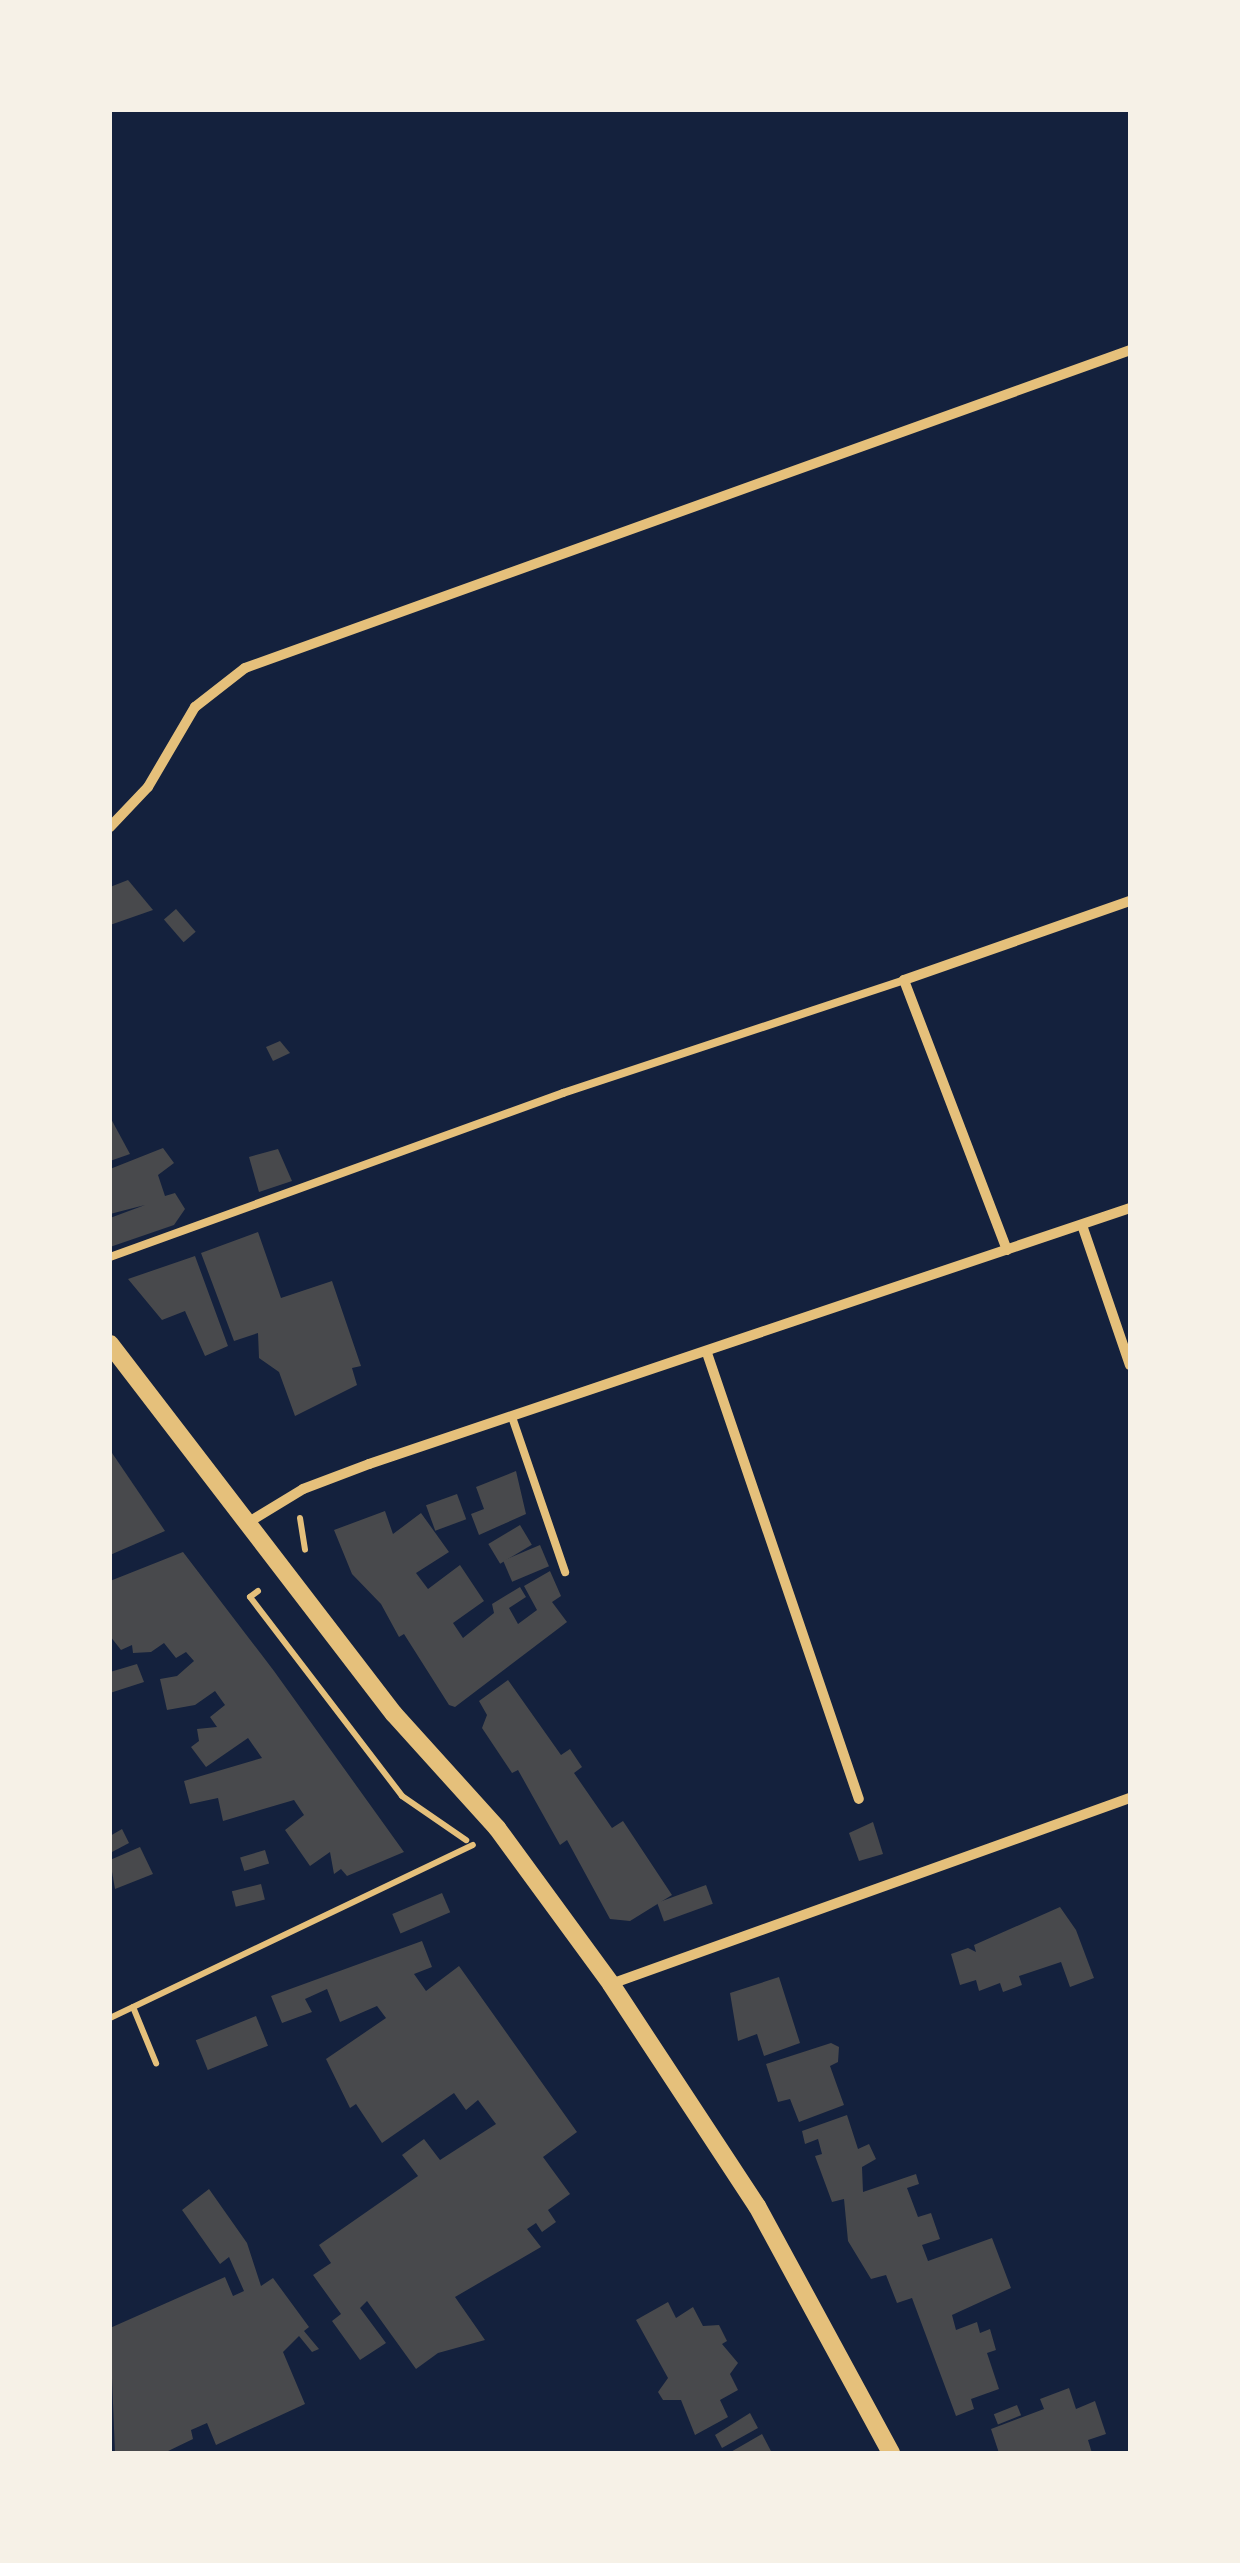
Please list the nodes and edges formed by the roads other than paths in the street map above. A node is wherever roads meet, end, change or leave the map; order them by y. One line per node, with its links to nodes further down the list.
1 (1130, 350): 2 (street)
2 (110, 826)
3 (1130, 901): 4 (street)
4 (904, 980): 7 (street); 8 (lane)
5 (1130, 1208): 6 (street)
6 (1082, 1224): 7 (street); 11 (street)
7 (1006, 1250): 10 (street)
8 (110, 1257)
9 (110, 1344): 13 (street)
10 (707, 1353): 12 (street); 16 (street)
11 (1130, 1364)
12 (512, 1418): 13 (street); 14 (lane)
13 (249, 1522): 17 (street)
14 (566, 1572)
15 (1130, 1798): 17 (street)
16 (859, 1799)
17 (610, 1984): 18 (street)
18 (891, 2453)

